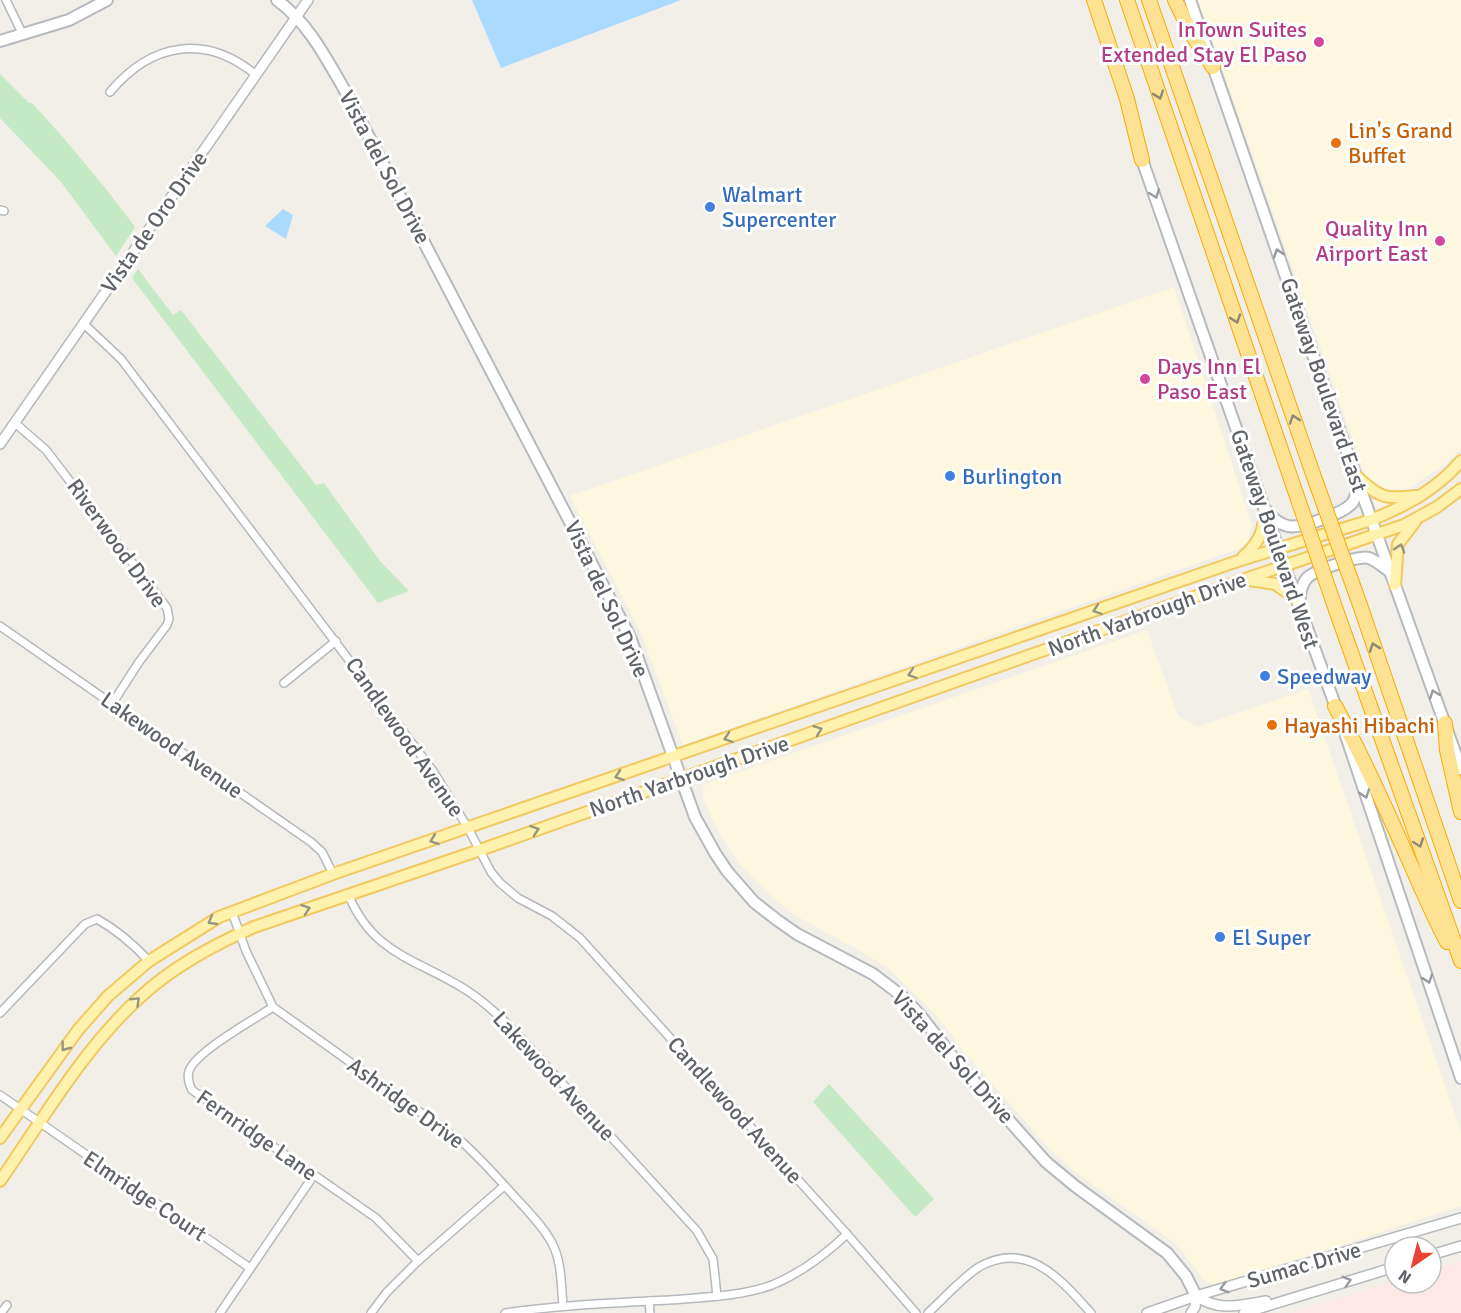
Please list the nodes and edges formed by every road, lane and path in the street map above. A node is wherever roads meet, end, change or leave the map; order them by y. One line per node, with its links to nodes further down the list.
1 (6, 0): 12 (street)
2 (107, 0): 12 (main road)
3 (277, 0): 11 (main road, Vista del Sol Drive)
4 (308, 0): 11 (street, Vista de Oro Drive)
5 (1088, 0): 17 (main road, Gateway Boulevard West)
6 (1094, 0): 17 (highway)
7 (1127, 0): 56 (highway, one-way to 56, bridge)
8 (1149, 0): 52 (highway, one-way to 8, bridge)
9 (1175, 0): 14 (highway)
10 (1190, 0): 14 (main road, Gateway Boulevard East)
11 (297, 15): 15 (street, Vista de Oro Drive); 44 (main road, Vista del Sol Drive)
12 (22, 35): 13 (main road)
13 (0, 41)
14 (1213, 67): 22 (main road, Gateway Boulevard East, one-way to 14)
15 (256, 75): 16 (street); 18 (street, Vista de Oro Drive)
16 (110, 92)
17 (1142, 160): 25 (main road, Gateway Boulevard West, one-way to 25)
18 (84, 324): 19 (street, Vista de Oro Drive); 37 (street, Candlewood Avenue)
19 (15, 423): 20 (street, Vista de Oro Drive); 41 (street, Riverwood Drive)
20 (0, 444)
21 (1461, 461): 24 (main road, North Yarbrough Drive)
22 (1357, 480): 24 (main road); 25 (main road); 27 (main road, Gateway Boulevard East)
23 (1461, 489): 26 (main road, North Yarbrough Drive)
24 (1422, 496): 27 (main road, North Yarbrough Drive)
25 (1264, 511): 29 (main road, Gateway Boulevard West); 30 (main road)
26 (1420, 517): 28 (main road, North Yarbrough Drive); 34 (main road, one-way to 26)
27 (1371, 520): 28 (main road, Gateway Boulevard East); 29 (main road, North Yarbrough Drive)
28 (1377, 534): 31 (main road, North Yarbrough Drive); 32 (main road, Gateway Boulevard East)
29 (1278, 549): 30 (main road, North Yarbrough Drive); 31 (main road, Gateway Boulevard West)
30 (1238, 561): 38 (main road, North Yarbrough Drive, one-way to 38)
31 (1284, 565): 33 (main road, North Yarbrough Drive); 35 (main road, Gateway Boulevard West)
32 (1390, 571): 34 (main road, Gateway Boulevard East); 35 (main road)
33 (1242, 580): 35 (main road); 39 (main road, North Yarbrough Drive)
34 (1395, 585): 43 (main road, Gateway Boulevard East, one-way to 34)
35 (1297, 602): 42 (main road, Gateway Boulevard West)
36 (0, 626): 41 (street, Lakewood Avenue)
37 (336, 641): 40 (street); 48 (street, Candlewood Avenue)
38 (1003, 643): 39 (main road); 44 (main road, North Yarbrough Drive, one-way to 44)
39 (1010, 662): 46 (main road, North Yarbrough Drive, one-way to 39)
40 (284, 683)
41 (112, 704): 50 (street, Lakewood Avenue)
42 (1335, 706): 57 (highway); 60 (main road, Gateway Boulevard West, one-way to 60)
43 (1445, 723): 45 (main road, Gateway Boulevard East); 47 (highway)
44 (674, 757): 46 (main road, Vista del Sol Drive); 48 (main road, North Yarbrough Drive, one-way to 48)
45 (1461, 769)
46 (682, 779): 49 (main road, North Yarbrough Drive, one-way to 46); 76 (main road, Vista del Sol Drive)
47 (1461, 812)
48 (468, 828): 49 (street, Candlewood Avenue); 50 (main road, North Yarbrough Drive, one-way to 50)
49 (480, 850): 51 (main road, North Yarbrough Drive); 69 (street, Candlewood Avenue)
50 (333, 874): 53 (main road, North Yarbrough Drive)
51 (348, 894): 54 (main road, North Yarbrough Drive, one-way to 51); 75 (street, Lakewood Avenue)
52 (1461, 902)
53 (232, 912): 54 (street); 55 (main road, North Yarbrough Drive, one-way to 55)
54 (239, 934): 58 (street); 63 (main road, North Yarbrough Drive, one-way to 54)
55 (149, 961): 59 (street); 62 (main road, North Yarbrough Drive, one-way to 62)
56 (1461, 961)
57 (1461, 966)
58 (273, 1008): 65 (street, Fernridge Lane); 67 (street, Ashridge Drive)
59 (0, 1013)
60 (1461, 1078)
61 (0, 1095): 62 (street, Elmridge Court)
62 (20, 1109): 63 (street, Elmridge Court); 64 (main road, North Yarbrough Drive)
63 (40, 1124): 66 (main road, North Yarbrough Drive); 73 (street, Elmridge Court)
64 (0, 1138)
65 (314, 1175): 72 (street, Fernridge Lane); 73 (street)
66 (0, 1181)
67 (504, 1186): 72 (street); 80 (street, Ashridge Drive)
68 (1461, 1218): 76 (street, Sumac Drive, one-way to 76)
69 (847, 1234): 75 (street); 86 (street, Candlewood Avenue)
70 (1461, 1246): 71 (street)
71 (1443, 1252)
72 (418, 1261): 83 (street)
73 (250, 1268): 82 (street)
74 (1383, 1271): 77 (street, Sumac Drive, one-way to 74)
75 (717, 1296): 78 (street)
76 (1196, 1296): 77 (street); 89 (street, Sumac Drive); 90 (street)
77 (1298, 1296): 91 (street, Sumac Drive)
78 (649, 1301): 80 (street); 85 (street)
79 (7, 1305): 81 (street)
80 (563, 1306): 84 (street)
81 (1, 1313)
82 (220, 1313)
83 (371, 1313)
84 (505, 1313)
85 (650, 1313)
86 (916, 1313)
87 (928, 1313): 88 (street)
88 (1091, 1313)
89 (1148, 1313)
90 (1191, 1313)
91 (1246, 1313)

